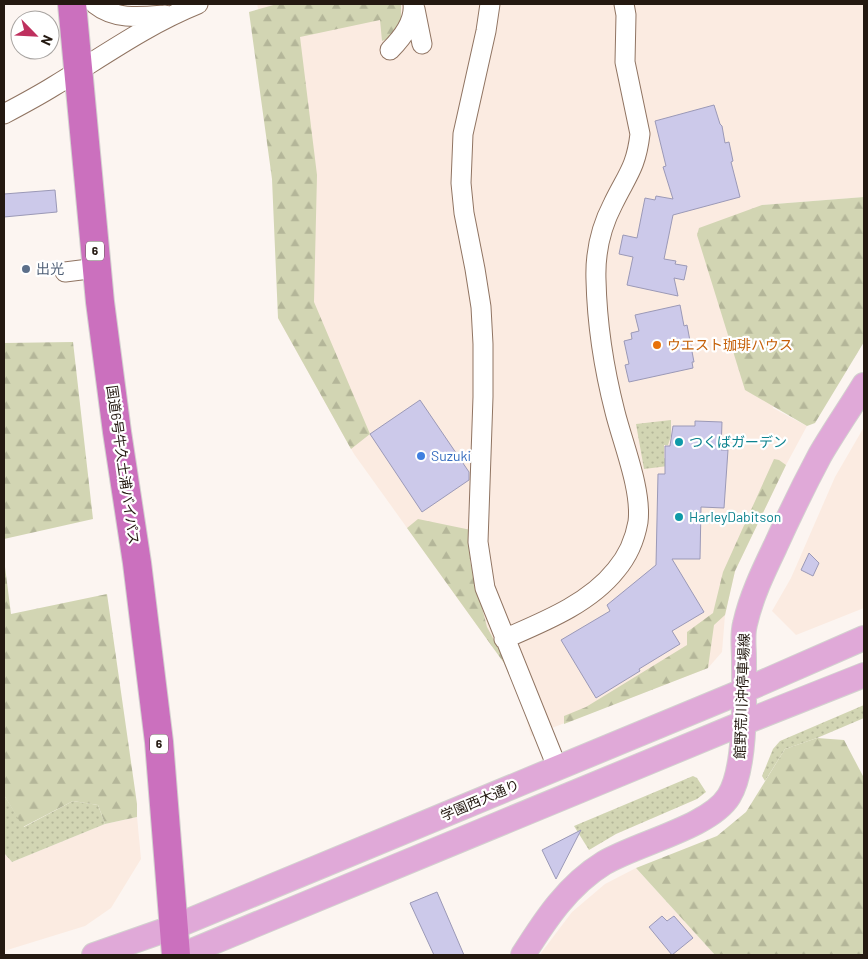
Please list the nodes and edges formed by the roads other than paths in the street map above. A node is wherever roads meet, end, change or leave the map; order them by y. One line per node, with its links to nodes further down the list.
1 (198, 4): 6 (street)
2 (414, 4): 7 (street); 8 (street)
3 (490, 4): 15 (street)
4 (624, 4): 15 (street)
5 (76, 5): 6 (street); 9 (highway, 国道6号牛久土浦バイパス / 6)
6 (171, 15): 9 (street)
7 (422, 44)
8 (390, 50)
9 (79, 70): 10 (street); 11 (highway, 国道6号牛久土浦バイパス / 6)
10 (4, 114)
11 (97, 268): 12 (street); 20 (highway, 国道6号牛久土浦バイパス / 6)
12 (65, 272)
13 (864, 385): 17 (main road, 館野荒川沖停車場線)
14 (864, 638): 17 (main road, 学園西大通り)
15 (504, 639): 19 (street)
16 (864, 676): 18 (main road)
17 (743, 691): 18 (main road, 館野荒川沖停車場線); 19 (main road, 学園西大通り)
18 (743, 723): 23 (main road); 24 (main road, 館野荒川沖停車場線)
19 (557, 767): 20 (main road, 学園西大通り)
20 (174, 927): 21 (main road, 学園西大通り); 22 (highway, 6)
21 (94, 955)
22 (176, 955)
23 (182, 955)
24 (523, 955)

